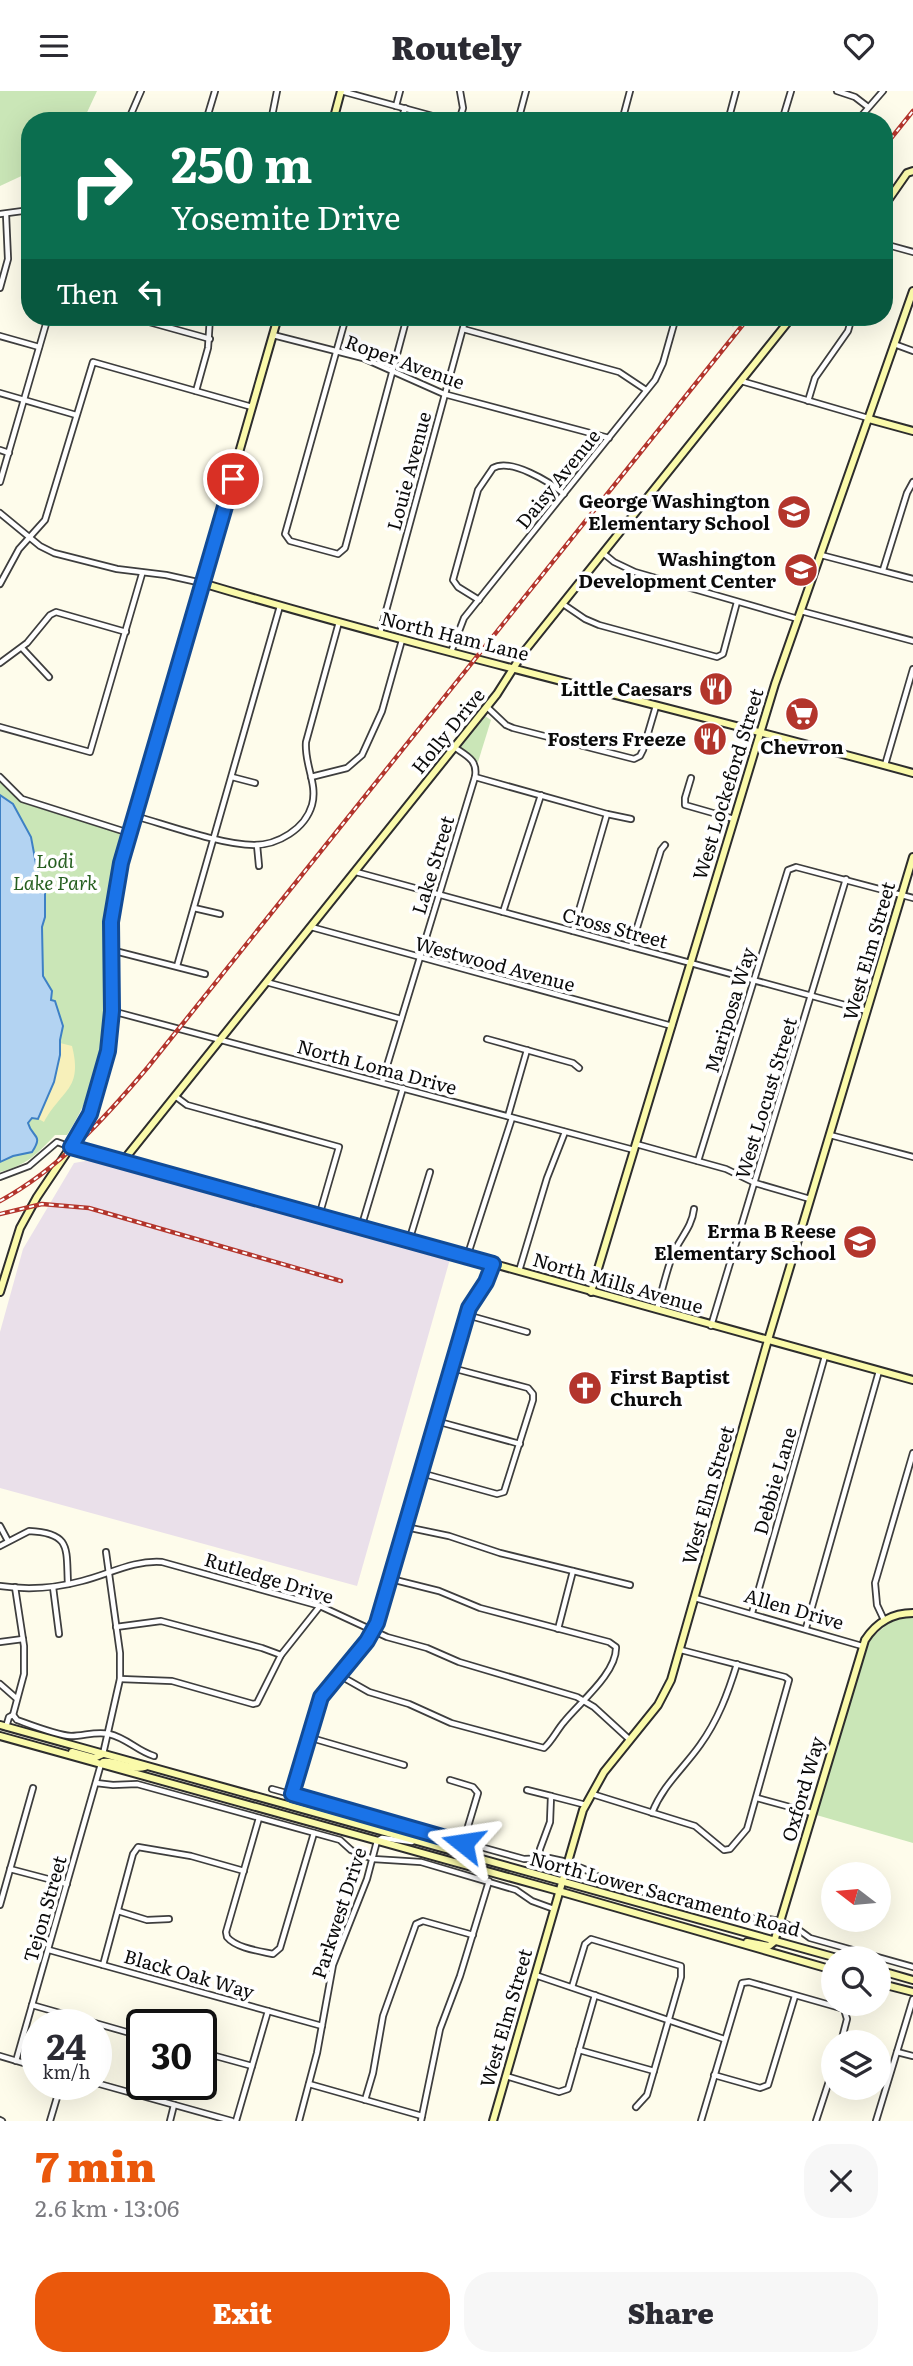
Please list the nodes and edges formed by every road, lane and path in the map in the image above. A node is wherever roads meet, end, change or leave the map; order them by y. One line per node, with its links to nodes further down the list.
1 (141, 91): 16 (street)
2 (215, 91): 17 (street)
3 (277, 91): 18 (street)
4 (341, 91): 13 (street); 19 (street)
5 (400, 91): 13 (street)
6 (460, 91): 22 (street)
7 (526, 91): 23 (street)
8 (631, 91): 24 (street)
9 (736, 91): 25 (street)
10 (790, 91): 26 (street)
11 (838, 91): 14 (street)
12 (883, 91): 14 (street)
13 (396, 106): 15 (street)
14 (868, 107): 27 (street)
15 (405, 108): 20 (street); 21 (street)
16 (132, 112)
17 (209, 112)
18 (273, 112)
19 (335, 112)
20 (404, 112)
21 (419, 112)
22 (462, 112)
23 (520, 112)
24 (625, 112)
25 (730, 112)
26 (784, 112)
27 (864, 112)
28 (913, 171): 29 (street)
29 (893, 193)
30 (21, 211): 31 (street)
31 (3, 214): 34 (street)
32 (893, 247): 33 (street)
33 (913, 253)
34 (1, 280): 35 (street)
35 (0, 288)
36 (913, 291): 51 (street, West Lockeford Street)
37 (45, 326): 52 (street)
38 (163, 326): 50 (street)
39 (210, 326): 50 (street)
40 (276, 326): 48 (street)
41 (343, 326): 54 (street)
42 (404, 326): 55 (street)
43 (464, 326): 47 (street, Louie Avenue)
44 (673, 326): 57 (street, Daisy Avenue)
45 (785, 326): 56 (street, Holly Drive)
46 (849, 326): 62 (street)
47 (463, 329): 57 (street); 60 (street, Louie Avenue)
48 (273, 335): 54 (street, Roper Avenue); 63 (street)
49 (0, 336): 52 (street)
50 (210, 339): 58 (street)
51 (894, 344): 53 (street); 65 (street, West Lockeford Street)
52 (39, 347): 61 (street)
53 (913, 351)
54 (336, 352): 55 (street, Roper Avenue); 55 (street)
55 (391, 371): 60 (street, Roper Avenue)
56 (741, 381): 62 (street); 75 (street, Holly Drive)
57 (646, 390): 67 (street, Daisy Avenue)
58 (196, 391): 63 (street); 64 (street)
59 (0, 393): 61 (street)
60 (444, 394): 67 (street, Roper Avenue); 90 (street, Louie Avenue)
61 (24, 400): 64 (street); 69 (street)
62 (808, 401): 65 (street)
63 (252, 407): 80 (street)
64 (76, 415): 74 (street)
65 (869, 419): 66 (street); 76 (street, West Lockeford Street)
66 (913, 431)
67 (609, 437): 72 (street, Daisy Avenue)
68 (0, 450): 69 (street)
69 (9, 453): 70 (street)
70 (0, 482)
71 (913, 482): 77 (street)
72 (564, 494): 82 (street, Daisy Avenue); 82 (street)
73 (0, 513): 74 (street, North Ham Lane)
74 (28, 537): 78 (street, North Ham Lane); 81 (street)
75 (603, 553): 83 (street); 84 (street, Holly Drive)
76 (821, 555): 77 (street); 86 (street, West Lockeford Street)
77 (883, 570): 79 (street)
78 (142, 574): 80 (street, North Ham Lane); 89 (street)
79 (913, 579)
80 (202, 583): 85 (street, North Ham Lane); 114 (street)
81 (0, 584)
82 (479, 600): 94 (street, Daisy Avenue)
83 (737, 602): 84 (street); 87 (street)
84 (563, 604): 96 (street, Holly Drive)
85 (280, 606): 88 (street, North Ham Lane); 107 (street)
86 (801, 611): 87 (street, West Lockeford Street); 92 (street)
87 (798, 619): 102 (street, West Lockeford Street)
88 (339, 622): 90 (street, North Ham Lane); 108 (street)
89 (126, 632): 93 (street); 101 (street)
90 (380, 633): 91 (street, North Ham Lane)
91 (402, 640): 94 (street, North Ham Lane); 108 (street)
92 (913, 641)
93 (22, 648): 95 (street); 98 (street)
94 (451, 652): 96 (street, North Ham Lane)
95 (0, 663)
96 (513, 667): 99 (street, North Ham Lane); 100 (street, Holly Drive)
97 (913, 669): 104 (street)
98 (49, 677)
99 (656, 705): 100 (street); 102 (street, North Ham Lane)
100 (486, 707): 103 (street, Holly Drive)
101 (0, 727)
102 (760, 731): 104 (street, North Ham Lane); 116 (street, West Lockeford Street)
103 (454, 747): 109 (street); 123 (street, Holly Drive)
104 (885, 765): 105 (street, North Ham Lane)
105 (913, 773)
106 (0, 777): 117 (street)
107 (232, 777): 111 (street); 118 (street)
108 (312, 777): 119 (street)
109 (475, 777): 112 (street); 125 (street, Lake Street)
110 (691, 778): 116 (street)
111 (255, 783)
112 (541, 796): 113 (street); 129 (street)
113 (607, 814): 115 (street); 132 (street)
114 (135, 816): 117 (street); 118 (street)
115 (631, 819)
116 (734, 820): 136 (street, West Lockeford Street)
117 (129, 833): 134 (street)
118 (215, 838): 119 (street); 128 (street)
119 (257, 845): 122 (street)
120 (665, 845): 133 (street)
121 (913, 857): 126 (street, West Elm Street)
122 (259, 866)
123 (356, 872): 125 (street, Cross Street); 131 (street, Holly Drive)
124 (846, 879): 126 (street); 139 (street, Mariposa Way); 141 (street, West Locust Street)
125 (438, 894): 129 (street, Cross Street); 135 (street, Lake Street)
126 (902, 894): 127 (street); 143 (street, West Elm Street)
127 (913, 898)
128 (194, 908): 130 (street); 137 (street)
129 (503, 912): 132 (street, Cross Street)
130 (220, 914)
131 (311, 927): 135 (street, Westwood Avenue); 140 (street, Holly Drive)
132 (573, 931): 133 (street, Cross Street)
133 (631, 947): 136 (street, Cross Street)
134 (110, 949): 137 (street); 142 (street)
135 (419, 958): 144 (street, Lake Street); 145 (street, Westwood Avenue)
136 (690, 963): 139 (street, Cross Street); 145 (street, West Lockeford Street)
137 (177, 966): 138 (street)
138 (205, 974)
139 (755, 980): 141 (street, Cross Street); 160 (street, Mariposa Way)
140 (267, 982): 144 (street); 147 (street, Holly Drive)
141 (811, 995): 143 (street, Cross Street); 163 (street, West Locust Street)
142 (112, 1011): 147 (street, North Loma Drive); 156 (street)
143 (867, 1011): 155 (street, West Elm Street)
144 (401, 1019): 150 (street, Lake Street)
145 (672, 1025): 157 (street, West Lockeford Street)
146 (487, 1039): 148 (street)
147 (219, 1040): 150 (street, North Loma Drive); 152 (street, Holly Drive)
148 (527, 1050): 149 (street); 153 (street)
149 (579, 1068)
150 (382, 1082): 151 (street, North Loma Drive)
151 (403, 1088): 153 (street, North Loma Drive); 167 (street)
152 (175, 1096): 159 (street, Holly Drive); 166 (street)
153 (510, 1117): 154 (street, North Loma Drive); 169 (street)
154 (565, 1132): 157 (street, North Loma Drive); 171 (street)
155 (830, 1135): 158 (street); 164 (street, West Elm Street)
156 (71, 1147): 159 (street, North Mills Avenue); 162 (street); 172 (street)
157 (635, 1147): 160 (street, North Loma Drive); 173 (street, West Lockeford Street)
158 (913, 1157)
159 (123, 1161): 166 (street, North Mills Avenue)
160 (698, 1161): 163 (street, North Loma Drive)
161 (430, 1172): 168 (street)
162 (0, 1177)
163 (755, 1183): 164 (street, North Loma Drive); 176 (street, West Locust Street)
164 (811, 1199): 178 (street, West Elm Street)
165 (694, 1209): 174 (street)
166 (319, 1216): 167 (street, North Mills Avenue)
167 (361, 1228): 168 (street, North Mills Avenue)
168 (409, 1241): 169 (street, North Mills Avenue)
169 (467, 1257): 170 (street, North Mills Avenue)
170 (493, 1264): 171 (street, North Mills Avenue); 175 (street)
171 (519, 1271): 173 (street, North Mills Avenue)
172 (0, 1292)
173 (591, 1292): 174 (street, North Mills Avenue)
174 (656, 1310): 176 (street, North Mills Avenue)
175 (467, 1315): 177 (street); 180 (street)
176 (711, 1326): 178 (street, North Mills Avenue)
177 (527, 1332)
178 (768, 1340): 179 (street, North Mills Avenue); 200 (street, West Elm Street)
179 (825, 1356): 181 (street, North Mills Avenue); 203 (street, Debbie Lane)
180 (452, 1368): 183 (street); 184 (street)
181 (879, 1371): 182 (street, North Mills Avenue); 206 (street)
182 (913, 1380)
183 (436, 1421): 184 (street); 186 (street)
184 (520, 1444): 186 (street)
185 (913, 1453): 204 (street)
186 (421, 1473): 188 (street)
187 (0, 1526): 189 (street)
188 (406, 1527): 192 (street); 194 (street)
189 (8, 1541): 190 (street); 195 (street)
190 (0, 1546)
191 (106, 1552): 193 (street)
192 (573, 1571): 196 (street); 207 (street)
193 (108, 1572): 195 (street, Rutledge Drive); 201 (street, Rutledge Drive); 205 (street)
194 (391, 1579): 207 (street); 208 (street)
195 (68, 1584): 199 (street, Rutledge Drive)
196 (630, 1585)
197 (0, 1586): 198 (street, Rutledge Drive)
198 (15, 1587): 199 (street, Rutledge Drive); 210 (street)
199 (52, 1587): 209 (street)
200 (695, 1598): 203 (street, Allen Drive); 213 (street, West Elm Street)
201 (320, 1606): 208 (street, Rutledge Drive); 214 (street)
202 (913, 1612): 204 (street)
203 (752, 1613): 206 (street, Allen Drive)
204 (884, 1620): 212 (street, Allen Drive)
205 (116, 1627): 214 (street); 217 (street)
206 (806, 1628): 212 (street, Allen Drive)
207 (558, 1629): 220 (street)
208 (374, 1631): 216 (street); 220 (street, Rutledge Drive)
209 (59, 1634)
210 (23, 1639): 211 (street); 219 (street)
211 (0, 1642)
212 (862, 1646): 244 (street, Oxford Way)
213 (681, 1650): 215 (street); 226 (street, West Elm Street)
214 (281, 1655): 217 (street)
215 (737, 1664): 241 (street); 243 (street)
216 (339, 1675): 220 (street); 225 (street)
217 (120, 1679): 223 (street)
218 (0, 1684): 219 (street)
219 (16, 1698): 221 (street)
220 (583, 1700): 226 (street, Rutledge Drive)
221 (13, 1715): 222 (street); 223 (street)
222 (3, 1726): 228 (street, North Lower Sacramento Road)
223 (109, 1734): 228 (street); 229 (street)
224 (0, 1736): 227 (street, North Lower Sacramento Road)
225 (308, 1737): 231 (street); 239 (street)
226 (630, 1740): 238 (street, West Elm Street)
227 (53, 1751): 228 (street); 230 (street, North Lower Sacramento Road)
228 (103, 1754): 232 (street, North Lower Sacramento Road)
229 (154, 1756)
230 (101, 1764): 232 (street); 234 (street, Tejon Street); 247 (street, North Lower Sacramento Road)
231 (404, 1765)
232 (147, 1766): 248 (street, North Lower Sacramento Road)
233 (450, 1780): 249 (street)
234 (96, 1783): 245 (street); 257 (street, Tejon Street)
235 (33, 1788): 253 (street)
236 (272, 1789): 239 (street)
237 (527, 1790): 240 (street)
238 (591, 1793): 242 (street, West Elm Street); 243 (street)
239 (292, 1794): 249 (street)
240 (551, 1796): 242 (street); 250 (street)
241 (757, 1798): 243 (street); 244 (street)
242 (586, 1805): 252 (street, West Elm Street)
243 (652, 1813)
244 (813, 1814): 263 (street, Oxford Way)
245 (260, 1818): 246 (street); 254 (street)
246 (314, 1833): 251 (street); 254 (street)
247 (377, 1840): 248 (street, Parkwest Drive); 251 (street, Parkwest Drive); 258 (street, North Lower Sacramento Road)
248 (422, 1843): 256 (street, North Lower Sacramento Road)
249 (463, 1843): 250 (street)
250 (539, 1858): 252 (street)
251 (373, 1859): 255 (street); 284 (street, Parkwest Drive)
252 (568, 1863): 256 (street, West Elm Street); 263 (street)
253 (10, 1869): 257 (street); 259 (street)
254 (244, 1871): 261 (street)
255 (489, 1881): 260 (street); 264 (street)
256 (562, 1883): 258 (street, West Elm Street); 266 (street, North Lower Sacramento Road)
257 (67, 1884): 267 (street, Tejon Street)
258 (559, 1891): 260 (street, West Elm Street); 265 (street, North Lower Sacramento Road)
259 (0, 1905)
260 (554, 1909): 273 (street, West Elm Street)
261 (118, 1911): 262 (street); 269 (street)
262 (169, 1919)
263 (780, 1921): 266 (street, Oxford Way); 271 (street)
264 (473, 1935): 303 (street); 308 (street)
265 (724, 1939): 266 (street); 270 (street, North Lower Sacramento Road)
266 (774, 1942): 268 (street, North Lower Sacramento Road)
267 (48, 1950): 269 (street, Black Oak Way); 281 (street, Tejon Street)
268 (821, 1954)
269 (103, 1965): 282 (street, Black Oak Way)
270 (821, 1967)
271 (913, 1968)
272 (891, 1974): 274 (street)
273 (535, 1975): 276 (street); 299 (street, West Elm Street)
274 (913, 1980)
275 (891, 1986): 277 (street)
276 (572, 1987): 278 (street); 283 (street)
277 (913, 1992)
278 (595, 1995): 283 (street); 288 (street)
279 (795, 1996): 285 (street); 287 (street); 298 (street)
280 (913, 1999): 289 (street)
281 (32, 2005): 286 (street); 293 (street, Tejon Street)
282 (268, 2011): 284 (street, Black Oak Way); 295 (street)
283 (668, 2021): 287 (street); 296 (street)
284 (322, 2026): 300 (street, Parkwest Drive)
285 (845, 2030)
286 (126, 2032)
287 (724, 2039): 298 (street)
288 (579, 2050): 296 (street); 299 (street)
289 (897, 2052): 292 (street); 297 (street)
290 (0, 2056): 293 (street)
291 (217, 2056): 295 (street)
292 (913, 2056)
293 (16, 2061): 294 (street)
294 (21, 2062)
295 (252, 2066): 311 (street)
296 (654, 2071): 307 (street)
297 (891, 2071)
298 (714, 2075): 314 (street)
299 (506, 2076): 313 (street, West Elm Street)
300 (309, 2084): 303 (street); 312 (street, Parkwest Drive)
301 (112, 2088): 306 (street)
302 (56, 2100): 309 (street)
303 (365, 2100): 308 (street)
304 (823, 2100): 315 (street)
305 (882, 2100): 316 (street)
306 (174, 2105): 310 (street); 311 (street)
307 (636, 2107)
308 (421, 2119)
309 (50, 2121)
310 (170, 2121)
311 (234, 2121)
312 (299, 2121)
313 (493, 2121)
314 (701, 2121)
315 (816, 2121)
316 (876, 2121)

